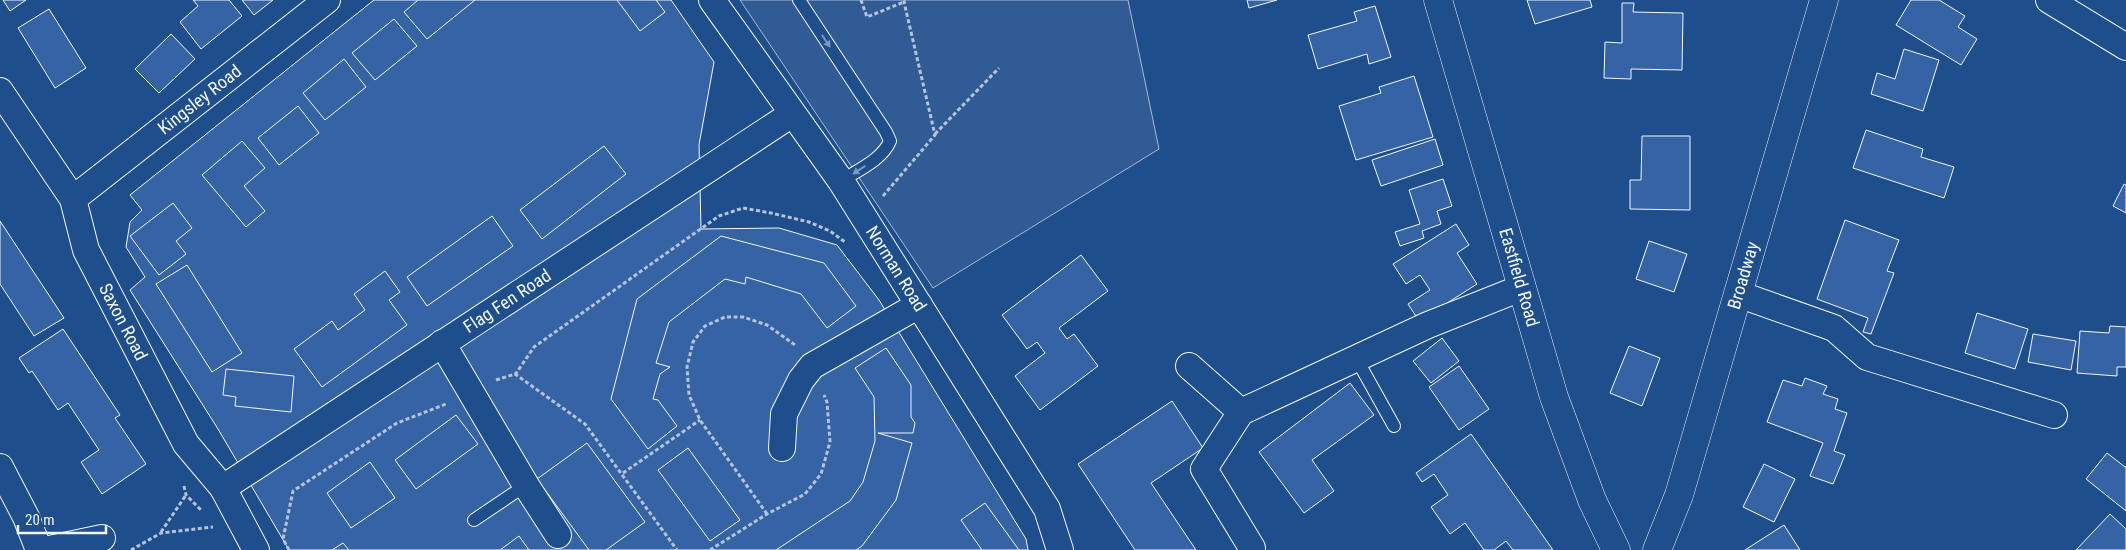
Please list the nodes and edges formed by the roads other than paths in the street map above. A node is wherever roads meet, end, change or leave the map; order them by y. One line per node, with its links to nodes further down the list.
1 (327, 0): 11 (street, Kingsley Road)
2 (712, 0): 9 (street, Norman Road)
3 (799, 0): 10 (lane, one-way to 10)
4 (1438, 0): 12 (street, Eastfield Road)
5 (1824, 0): 13 (street, Broadway)
6 (2049, 0): 7 (street)
7 (2126, 47)
8 (0, 91): 11 (street, Saxon Road)
9 (792, 114): 10 (street, Norman Road); 15 (street, Flag Fen Road)
10 (841, 181): 14 (street, Norman Road)
11 (73, 199): 24 (street, Saxon Road)
12 (1521, 288): 16 (street); 33 (street, Eastfield Road)
13 (1738, 294): 19 (street); 34 (street, Broadway)
14 (919, 305): 21 (street); 32 (street, Norman Road)
15 (442, 343): 23 (street); 24 (street, Flag Fen Road)
16 (1356, 358): 18 (street); 20 (lane)
17 (1189, 366): 18 (street)
18 (1241, 412): 28 (street)
19 (2054, 415)
20 (1394, 426)
21 (782, 448)
22 (0, 467): 29 (street)
23 (526, 484): 25 (lane); 26 (street)
24 (223, 488): 31 (street, Saxon Road)
25 (474, 520)
26 (558, 535)
27 (102, 538): 30 (street)
28 (1252, 548)
29 (39, 550)
30 (45, 550)
31 (256, 550)
32 (1060, 550)
33 (1616, 550)
34 (1657, 550)

